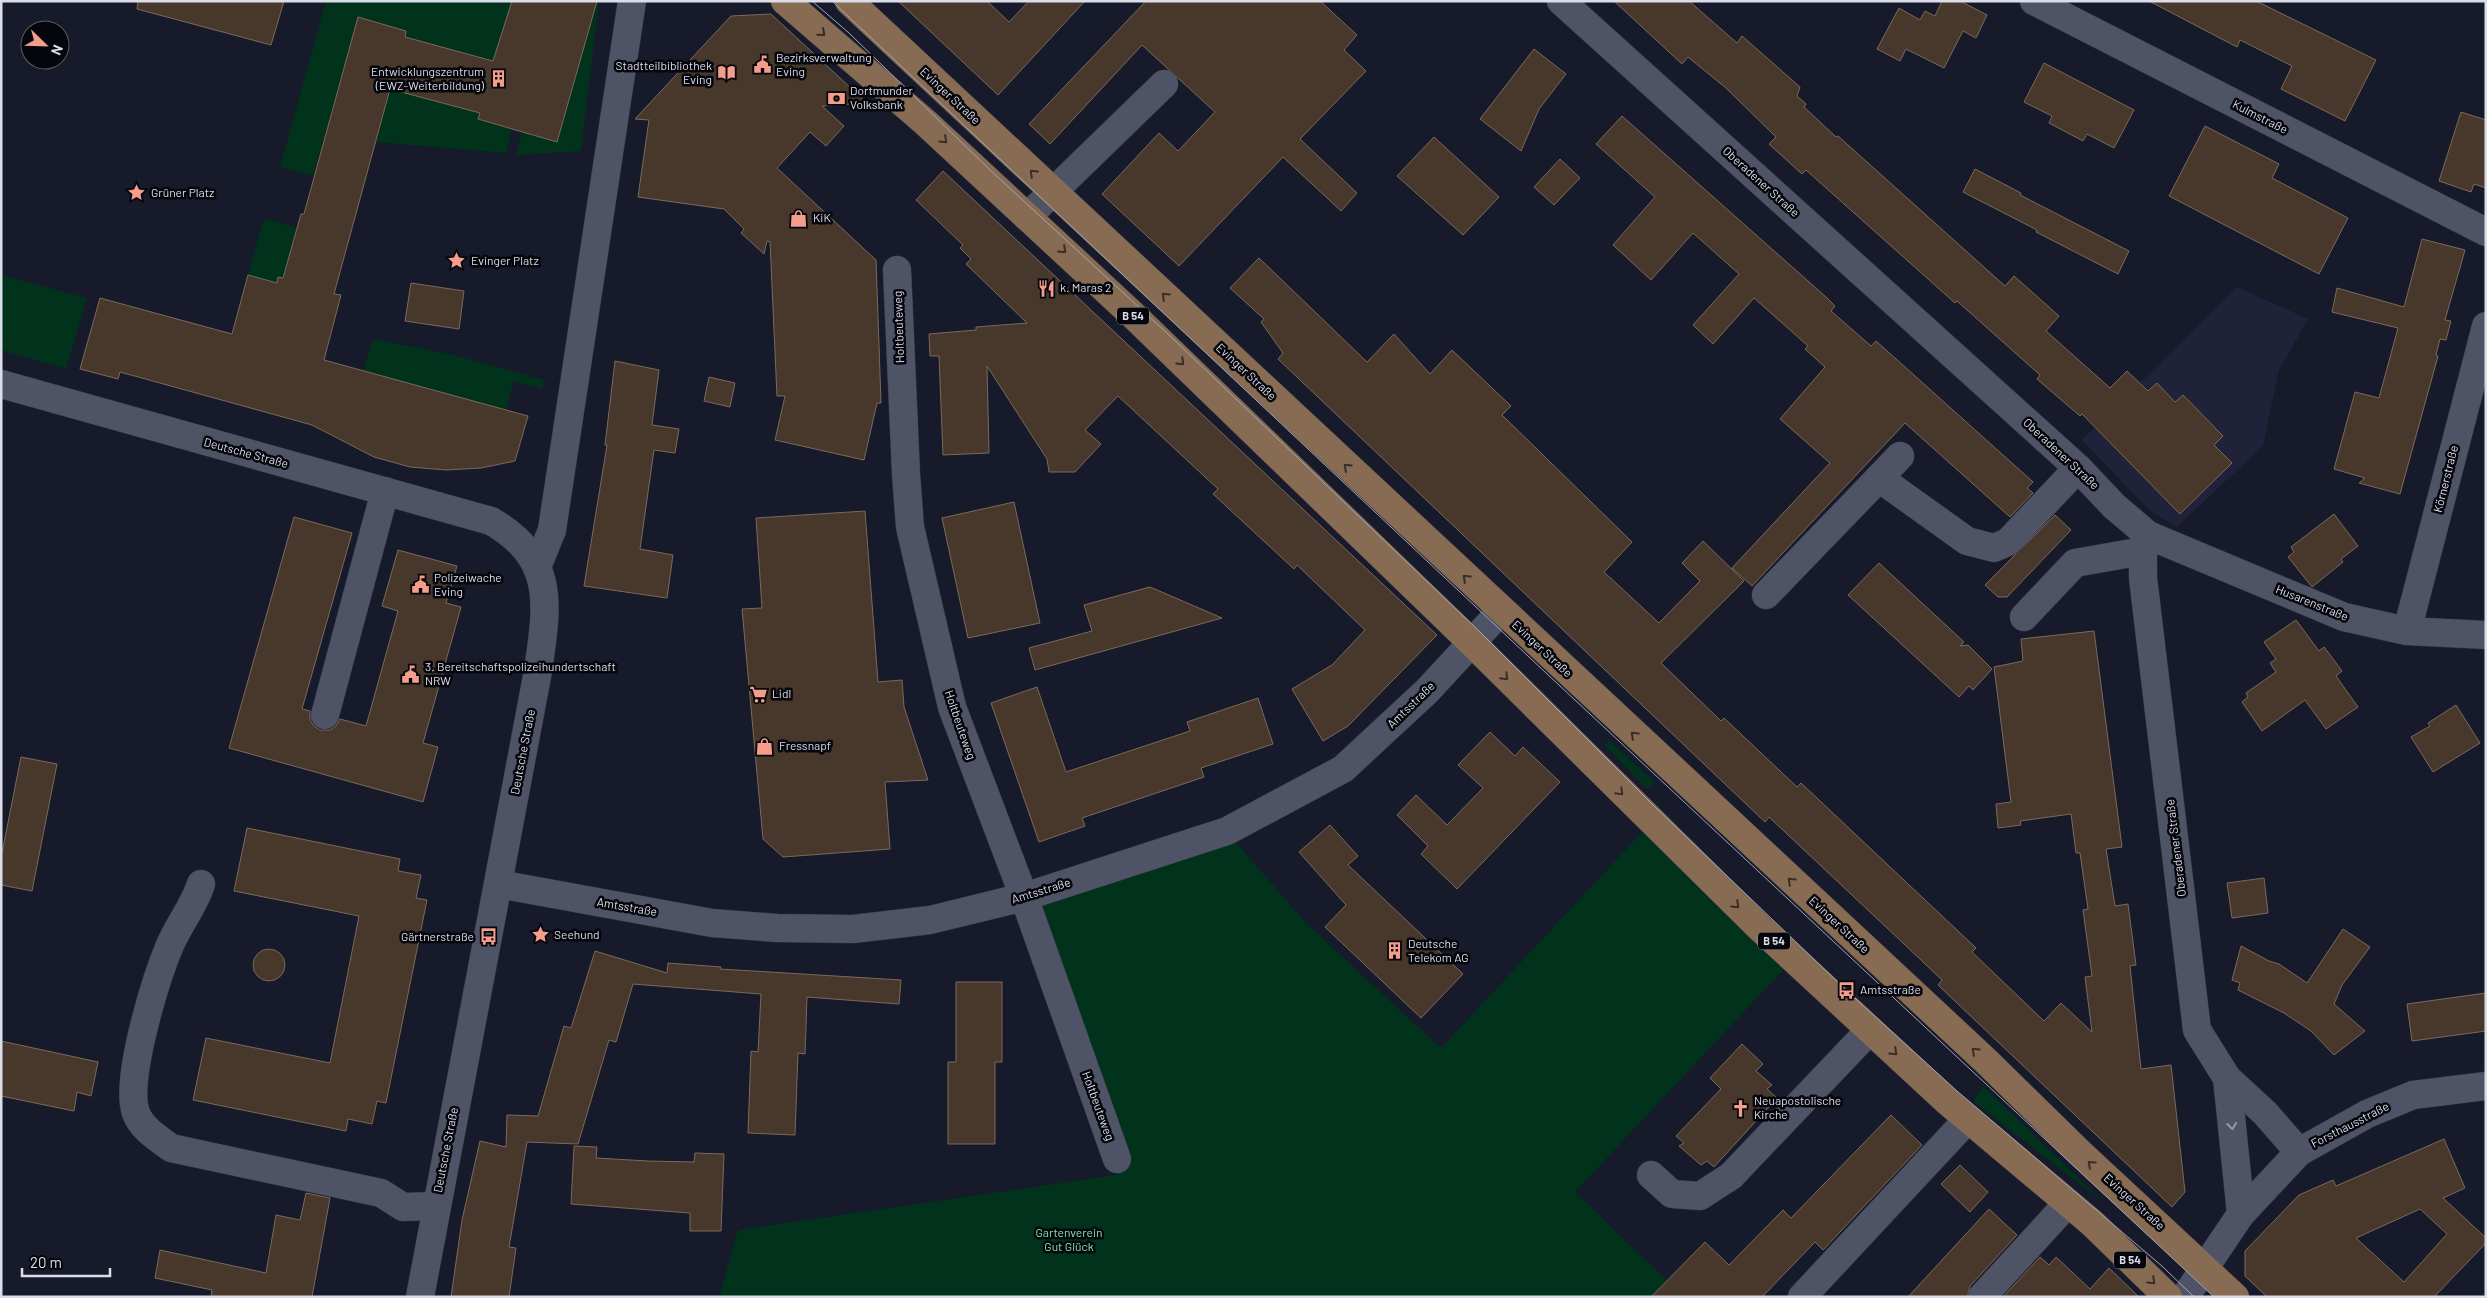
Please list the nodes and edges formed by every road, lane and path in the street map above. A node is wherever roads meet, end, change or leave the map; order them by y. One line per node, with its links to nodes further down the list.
1 (632, 1): 18 (street)
2 (784, 1): 8 (main road, B 54, one-way to 8)
3 (849, 1): 7 (main road, Evinger Straße, one-way to 3)
4 (1561, 1): 14 (street, Oberadener Straße)
5 (2034, 1): 9 (street, Kulmstraße)
6 (1164, 84): 7 (street)
7 (1053, 192): 8 (street); 20 (main road, Evinger Straße, one-way to 7)
8 (1027, 217): 24 (main road, B 54, one-way to 24)
9 (2486, 232)
10 (897, 270): 28 (street, Holtbeuteweg)
11 (2486, 326): 22 (street, Körnerstraße)
12 (1, 384): 16 (street, Deutsche Straße)
13 (1900, 456): 15 (street)
14 (2078, 468): 15 (street); 17 (street, Oberadener Straße)
15 (1879, 478): 19 (street)
16 (386, 491): 18 (street, Deutsche Straße); 25 (street)
17 (2146, 543): 21 (street); 22 (street, Husarenstraße); 30 (street, Oberadener Straße)
18 (537, 567): 27 (street, Deutsche Straße)
19 (1766, 596)
20 (1501, 612): 24 (street, Amtsstraße); 39 (main road, Evinger Straße, one-way to 20)
21 (2024, 617)
22 (2407, 631): 23 (street, Husarenstraße)
23 (2486, 635)
24 (1471, 642): 28 (street, Amtsstraße); 29 (main road, B 54, one-way to 29)
25 (325, 715)
26 (201, 884): 37 (street)
27 (498, 884): 28 (street, Amtsstraße); 37 (street, Deutsche Straße)
28 (1024, 897): 34 (street, Holtbeuteweg)
29 (1870, 1030): 32 (main road, B 54, one-way to 32); 35 (street)
30 (2227, 1078): 33 (street, Oberadener Straße); 38 (street, Oberadener Straße, one-way to 38)
31 (2486, 1086): 33 (street, Forsthausstraße)
32 (1968, 1119): 36 (main road, B 54); 41 (street)
33 (2299, 1152): 38 (street, Forsthausstraße)
34 (1117, 1159)
35 (1651, 1175)
36 (2068, 1203): 42 (street); 43 (main road, B 54, one-way to 43)
37 (435, 1206): 40 (street, Deutsche Straße)
38 (2241, 1214): 39 (street)
39 (2205, 1268): 44 (street); 45 (main road, Evinger Straße)
40 (420, 1297)
41 (1802, 1297)
42 (1982, 1297)
43 (2168, 1297)
44 (2185, 1297)
45 (2236, 1297)

